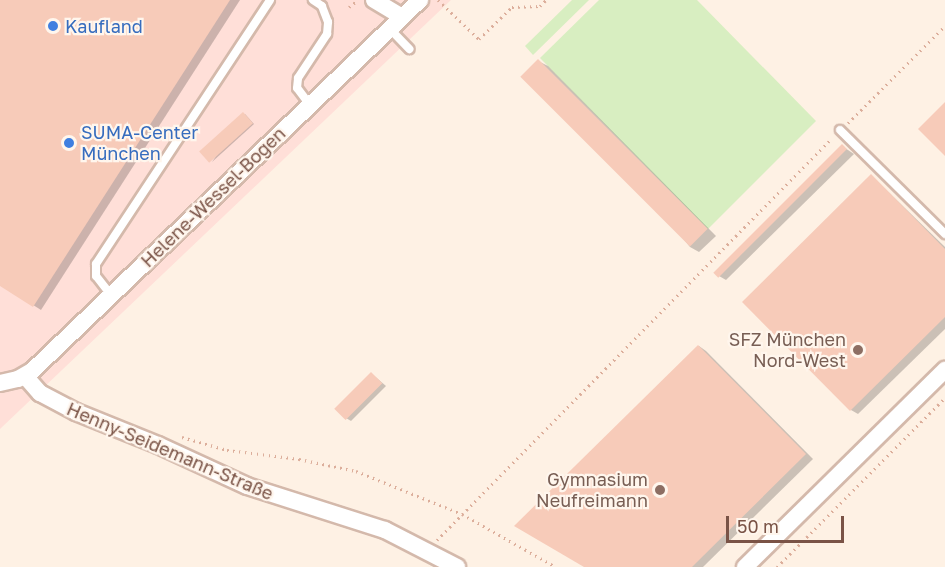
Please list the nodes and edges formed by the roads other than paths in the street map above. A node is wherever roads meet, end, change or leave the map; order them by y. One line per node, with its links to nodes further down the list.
1 (270, 0): 10 (lane)
2 (313, 0): 7 (lane)
3 (374, 0): 5 (street)
4 (420, 0): 5 (street, Helene-Wessel-Bogen)
5 (396, 23): 6 (lane); 7 (street, Helene-Wessel-Bogen)
6 (409, 50)
7 (310, 105): 10 (street, Helene-Wessel-Bogen)
8 (840, 130): 9 (lane)
9 (945, 234)
10 (111, 295): 12 (street, Helene-Wessel-Bogen)
11 (945, 370): 15 (street)
12 (25, 376): 13 (street, Helene-Wessel-Bogen); 14 (street, Henny-Seidemann-Straße)
13 (0, 383)
14 (457, 567)
15 (745, 567)

